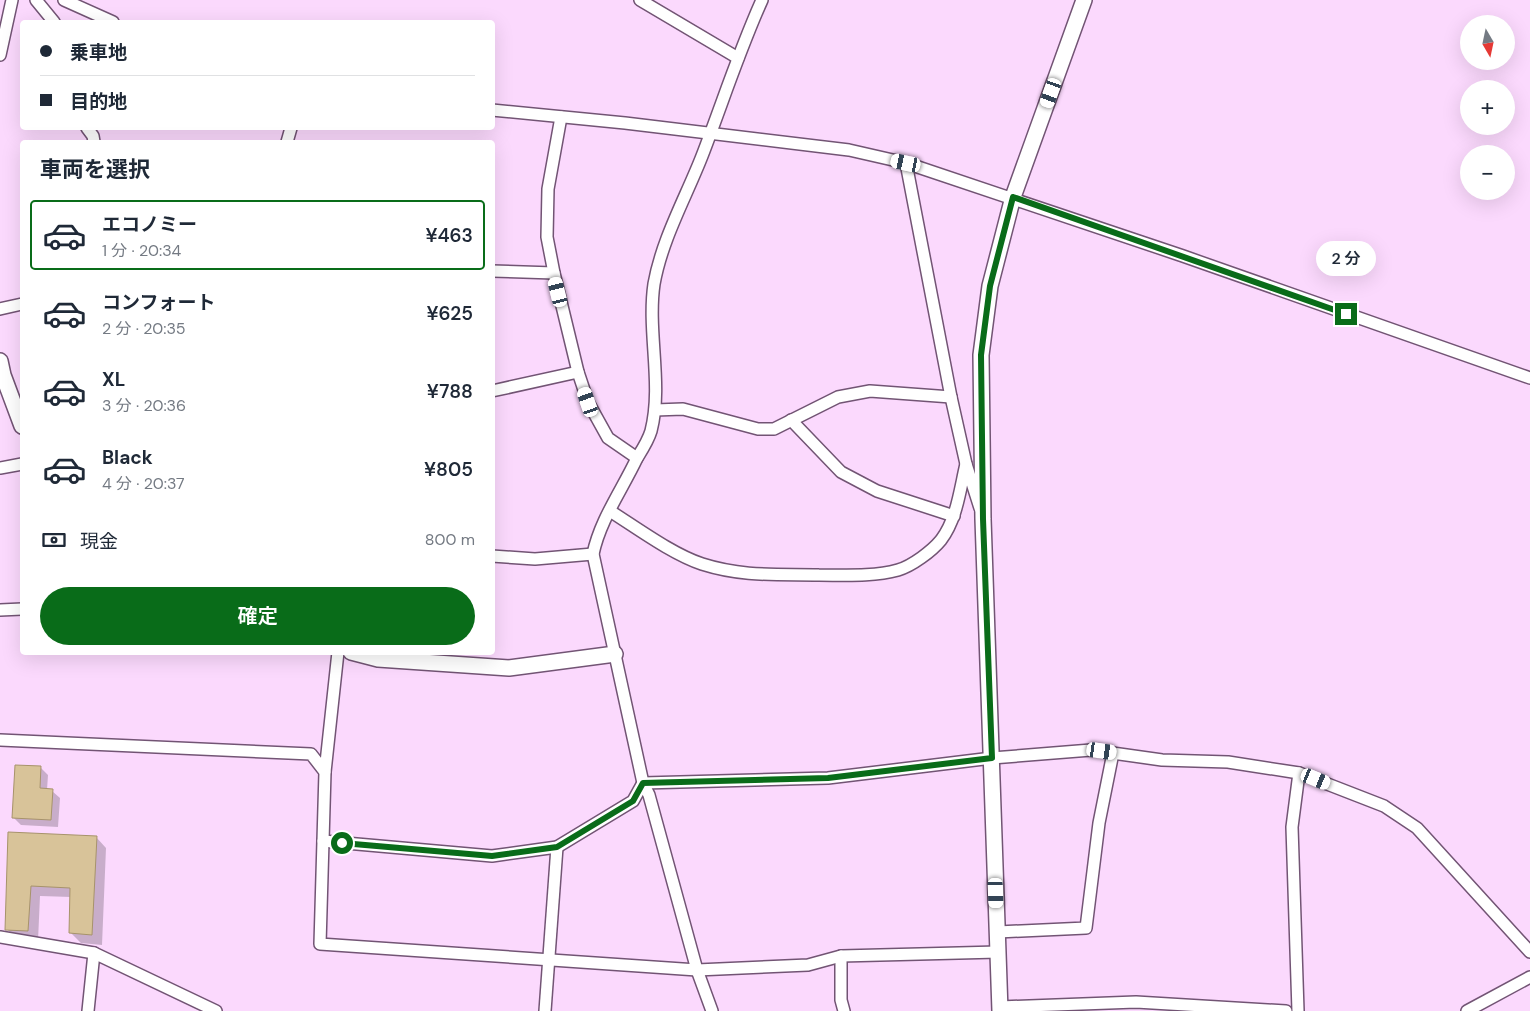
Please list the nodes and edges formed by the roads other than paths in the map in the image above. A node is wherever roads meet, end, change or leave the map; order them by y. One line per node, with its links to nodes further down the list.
1 (12, 0): 9 (street)
2 (36, 0): 7 (street)
3 (64, 0): 8 (street)
4 (640, 0): 10 (street)
5 (762, 0): 10 (street)
6 (1084, 0): 15 (street)
7 (52, 20)
8 (109, 20)
9 (0, 55)
10 (738, 58): 13 (street)
11 (495, 110): 12 (street)
12 (561, 118): 13 (street); 17 (street)
13 (710, 134): 14 (street); 25 (street)
14 (906, 163): 15 (street); 24 (street)
15 (1013, 197): 22 (street); 34 (street)
16 (495, 271): 17 (street)
17 (554, 273): 21 (street)
18 (20, 304): 19 (street)
19 (0, 308)
20 (0, 361): 27 (street)
21 (578, 372): 23 (street); 28 (street)
22 (1530, 378)
23 (495, 390)
24 (952, 397): 26 (street); 30 (street)
25 (655, 410): 26 (street); 28 (street)
26 (791, 420): 33 (street)
27 (20, 421)
28 (637, 458): 32 (street)
29 (20, 464): 31 (street)
30 (966, 464): 33 (street); 34 (street)
31 (0, 468)
32 (610, 511): 33 (street); 35 (street)
33 (954, 516)
34 (983, 519): 44 (street)
35 (593, 554): 36 (street); 39 (street)
36 (495, 556)
37 (20, 609): 38 (street)
38 (0, 610)
39 (615, 654): 41 (street); 47 (street)
40 (338, 655): 45 (street)
41 (363, 655)
42 (0, 740): 45 (street)
43 (1113, 753): 44 (street); 46 (street); 50 (street)
44 (992, 758): 47 (street); 50 (street)
45 (326, 772): 48 (street)
46 (1299, 773): 54 (street); 68 (street)
47 (643, 783): 49 (street); 57 (street)
48 (324, 842): 49 (street); 56 (street)
49 (557, 847): 56 (street)
50 (998, 932): 53 (street)
51 (0, 938): 52 (street)
52 (94, 952): 62 (street); 63 (street)
53 (998, 952): 55 (street); 60 (street)
54 (1530, 952)
55 (841, 956): 57 (street); 66 (street)
56 (549, 959): 57 (street); 64 (street)
57 (697, 970): 65 (street)
58 (1530, 977): 69 (street)
59 (1049, 1008): 60 (street); 61 (street)
60 (1000, 1009)
61 (1236, 1010): 67 (street)
62 (88, 1011)
63 (216, 1011)
64 (545, 1011)
65 (712, 1011)
66 (844, 1011)
67 (1286, 1011)
68 (1298, 1011)
69 (1467, 1011)

